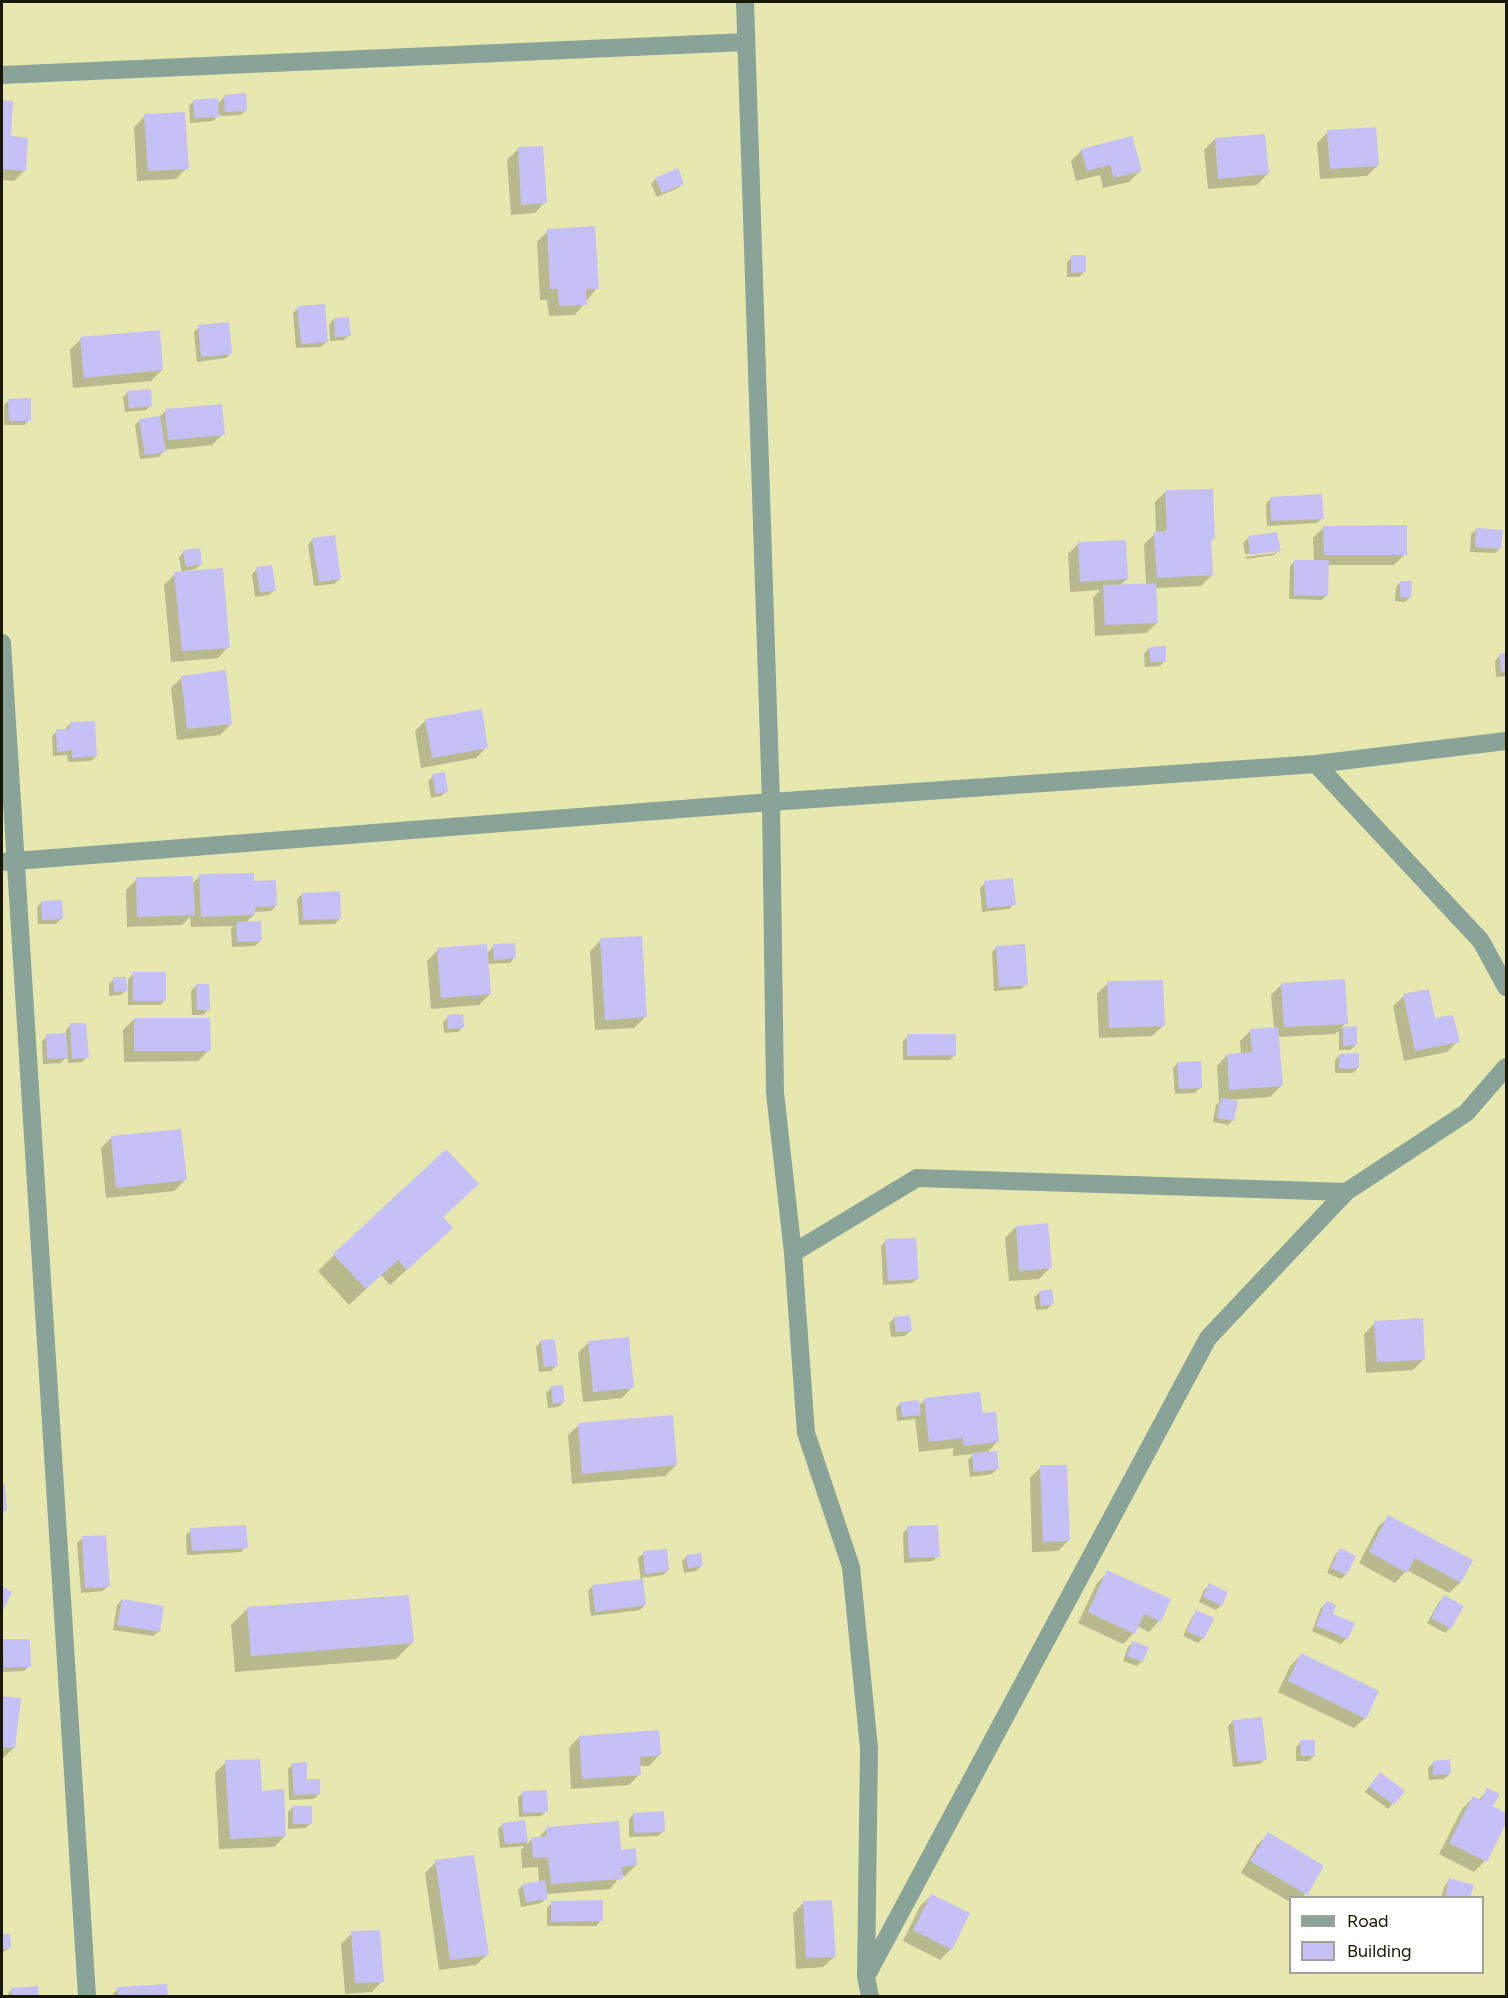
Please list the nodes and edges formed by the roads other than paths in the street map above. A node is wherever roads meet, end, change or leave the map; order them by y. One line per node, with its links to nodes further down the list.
1 (745, 2): 2 (street)
2 (746, 42): 3 (street); 7 (street)
3 (2, 75)
4 (2, 643): 8 (street)
5 (1506, 741): 6 (street)
6 (1316, 764): 7 (street); 9 (street)
7 (771, 802): 8 (street); 12 (street)
8 (8, 861): 14 (street)
9 (1506, 987)
10 (1506, 1067): 11 (street)
11 (1346, 1192): 12 (street); 13 (street)
12 (793, 1253): 13 (street)
13 (866, 1977): 15 (street)
14 (87, 1996)
15 (870, 1996)

